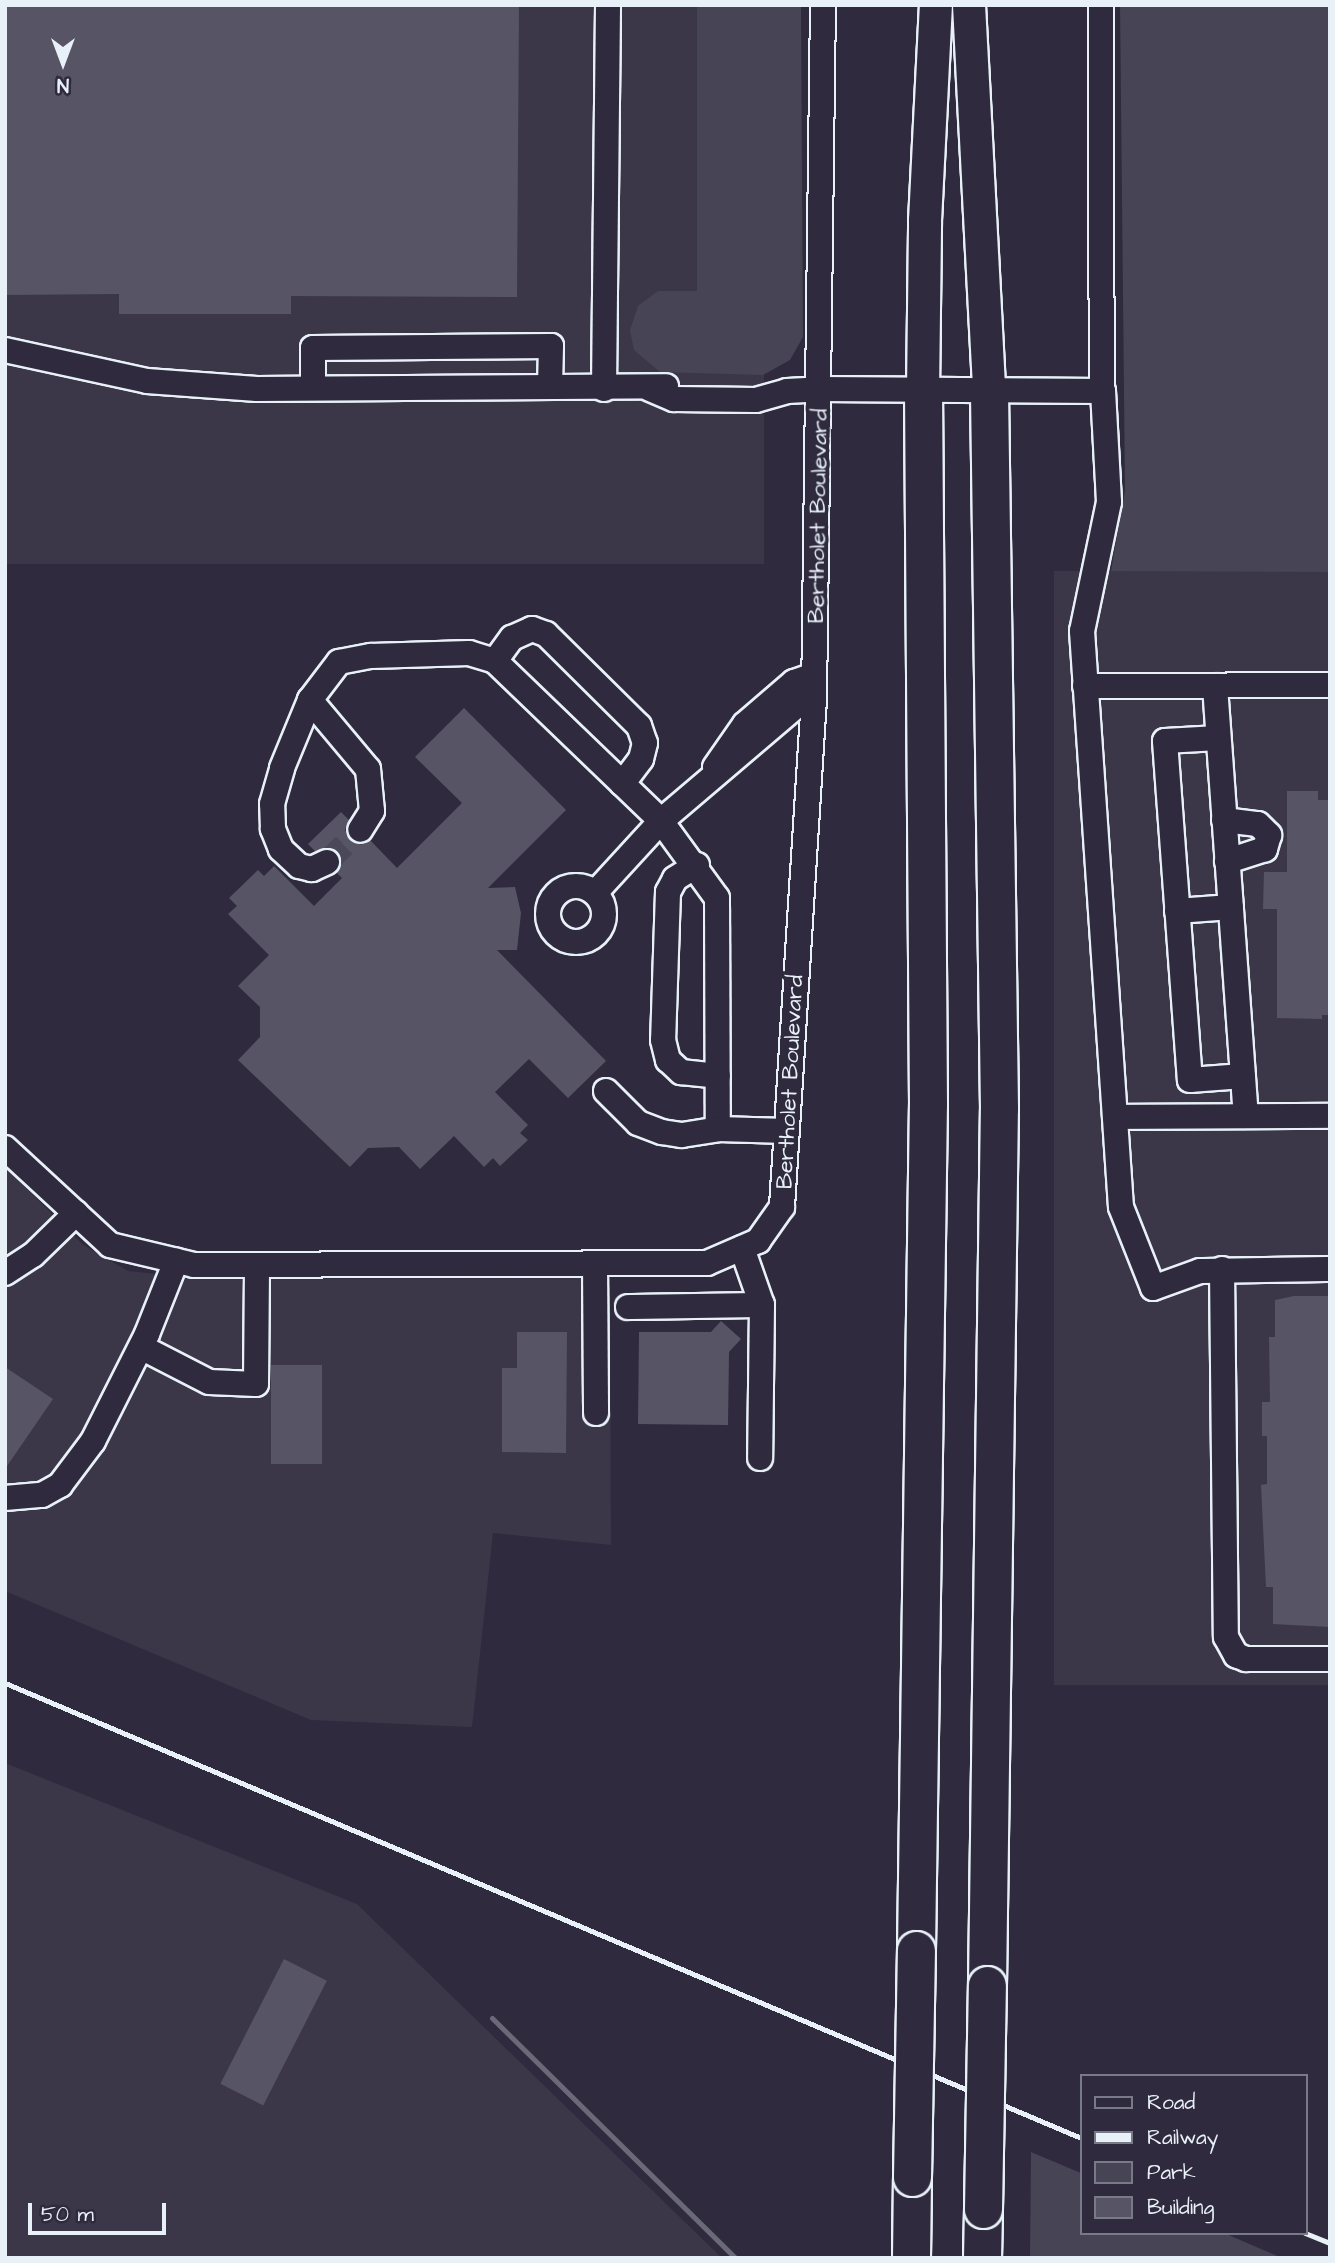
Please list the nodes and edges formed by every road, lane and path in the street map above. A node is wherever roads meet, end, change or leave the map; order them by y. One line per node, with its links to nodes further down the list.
1 (608, 5): 9 (street)
2 (823, 5): 11 (street)
3 (936, 5): 13 (main road)
4 (969, 5): 10 (main road)
5 (1101, 5): 12 (street)
6 (5, 350): 7 (street)
7 (313, 387): 8 (street); 8 (street)
8 (550, 387): 9 (street)
9 (604, 388): 11 (street)
10 (989, 389): 12 (street, Bertholet Boulevard); 13 (street, Bertholet Boulevard); 56 (highway, bridge)
11 (820, 390): 13 (street, Bertholet Boulevard); 17 (street, Bertholet Boulevard)
12 (1102, 391): 18 (street)
13 (923, 392): 55 (highway, bridge)
14 (495, 662): 19 (street); 21 (street); 21 (street)
15 (1330, 685): 16 (street)
16 (1215, 686): 18 (street); 20 (street)
17 (814, 687): 23 (street); 38 (street, Bertholet Boulevard)
18 (1085, 687): 36 (street)
19 (310, 700): 24 (street); 26 (street)
20 (1218, 738): 22 (street); 30 (street)
21 (622, 784): 23 (street)
22 (1224, 820): 25 (street); 25 (street)
23 (662, 821): 27 (street); 28 (street)
24 (360, 830)
25 (1227, 861): 29 (street)
26 (327, 862)
27 (697, 865): 31 (street); 31 (street)
28 (595, 893)
29 (1231, 907): 30 (street); 32 (street)
30 (1177, 911): 32 (street)
31 (718, 1076): 37 (street)
32 (1243, 1076): 34 (street)
33 (606, 1091): 37 (street)
34 (1246, 1116): 35 (street); 36 (street)
35 (1330, 1116)
36 (1115, 1117): 45 (street)
37 (718, 1129): 38 (street)
38 (787, 1131): 41 (street, Bertholet Boulevard)
39 (5, 1148): 40 (street, Bertholet Boulevard)
40 (76, 1213): 42 (street, Bertholet Boulevard); 47 (street)
41 (742, 1248): 43 (street, Bertholet Boulevard); 48 (street)
42 (176, 1261): 44 (street, Bertholet Boulevard); 50 (street)
43 (595, 1264): 44 (street, Bertholet Boulevard); 51 (street)
44 (257, 1265): 50 (street)
45 (1222, 1269): 46 (street); 54 (street)
46 (1330, 1269)
47 (5, 1273)
48 (762, 1305): 49 (street); 52 (street)
49 (628, 1307)
50 (141, 1347): 53 (street)
51 (596, 1413)
52 (760, 1458)
53 (5, 1498)
54 (1330, 1659)
55 (911, 2258)
56 (982, 2258)

